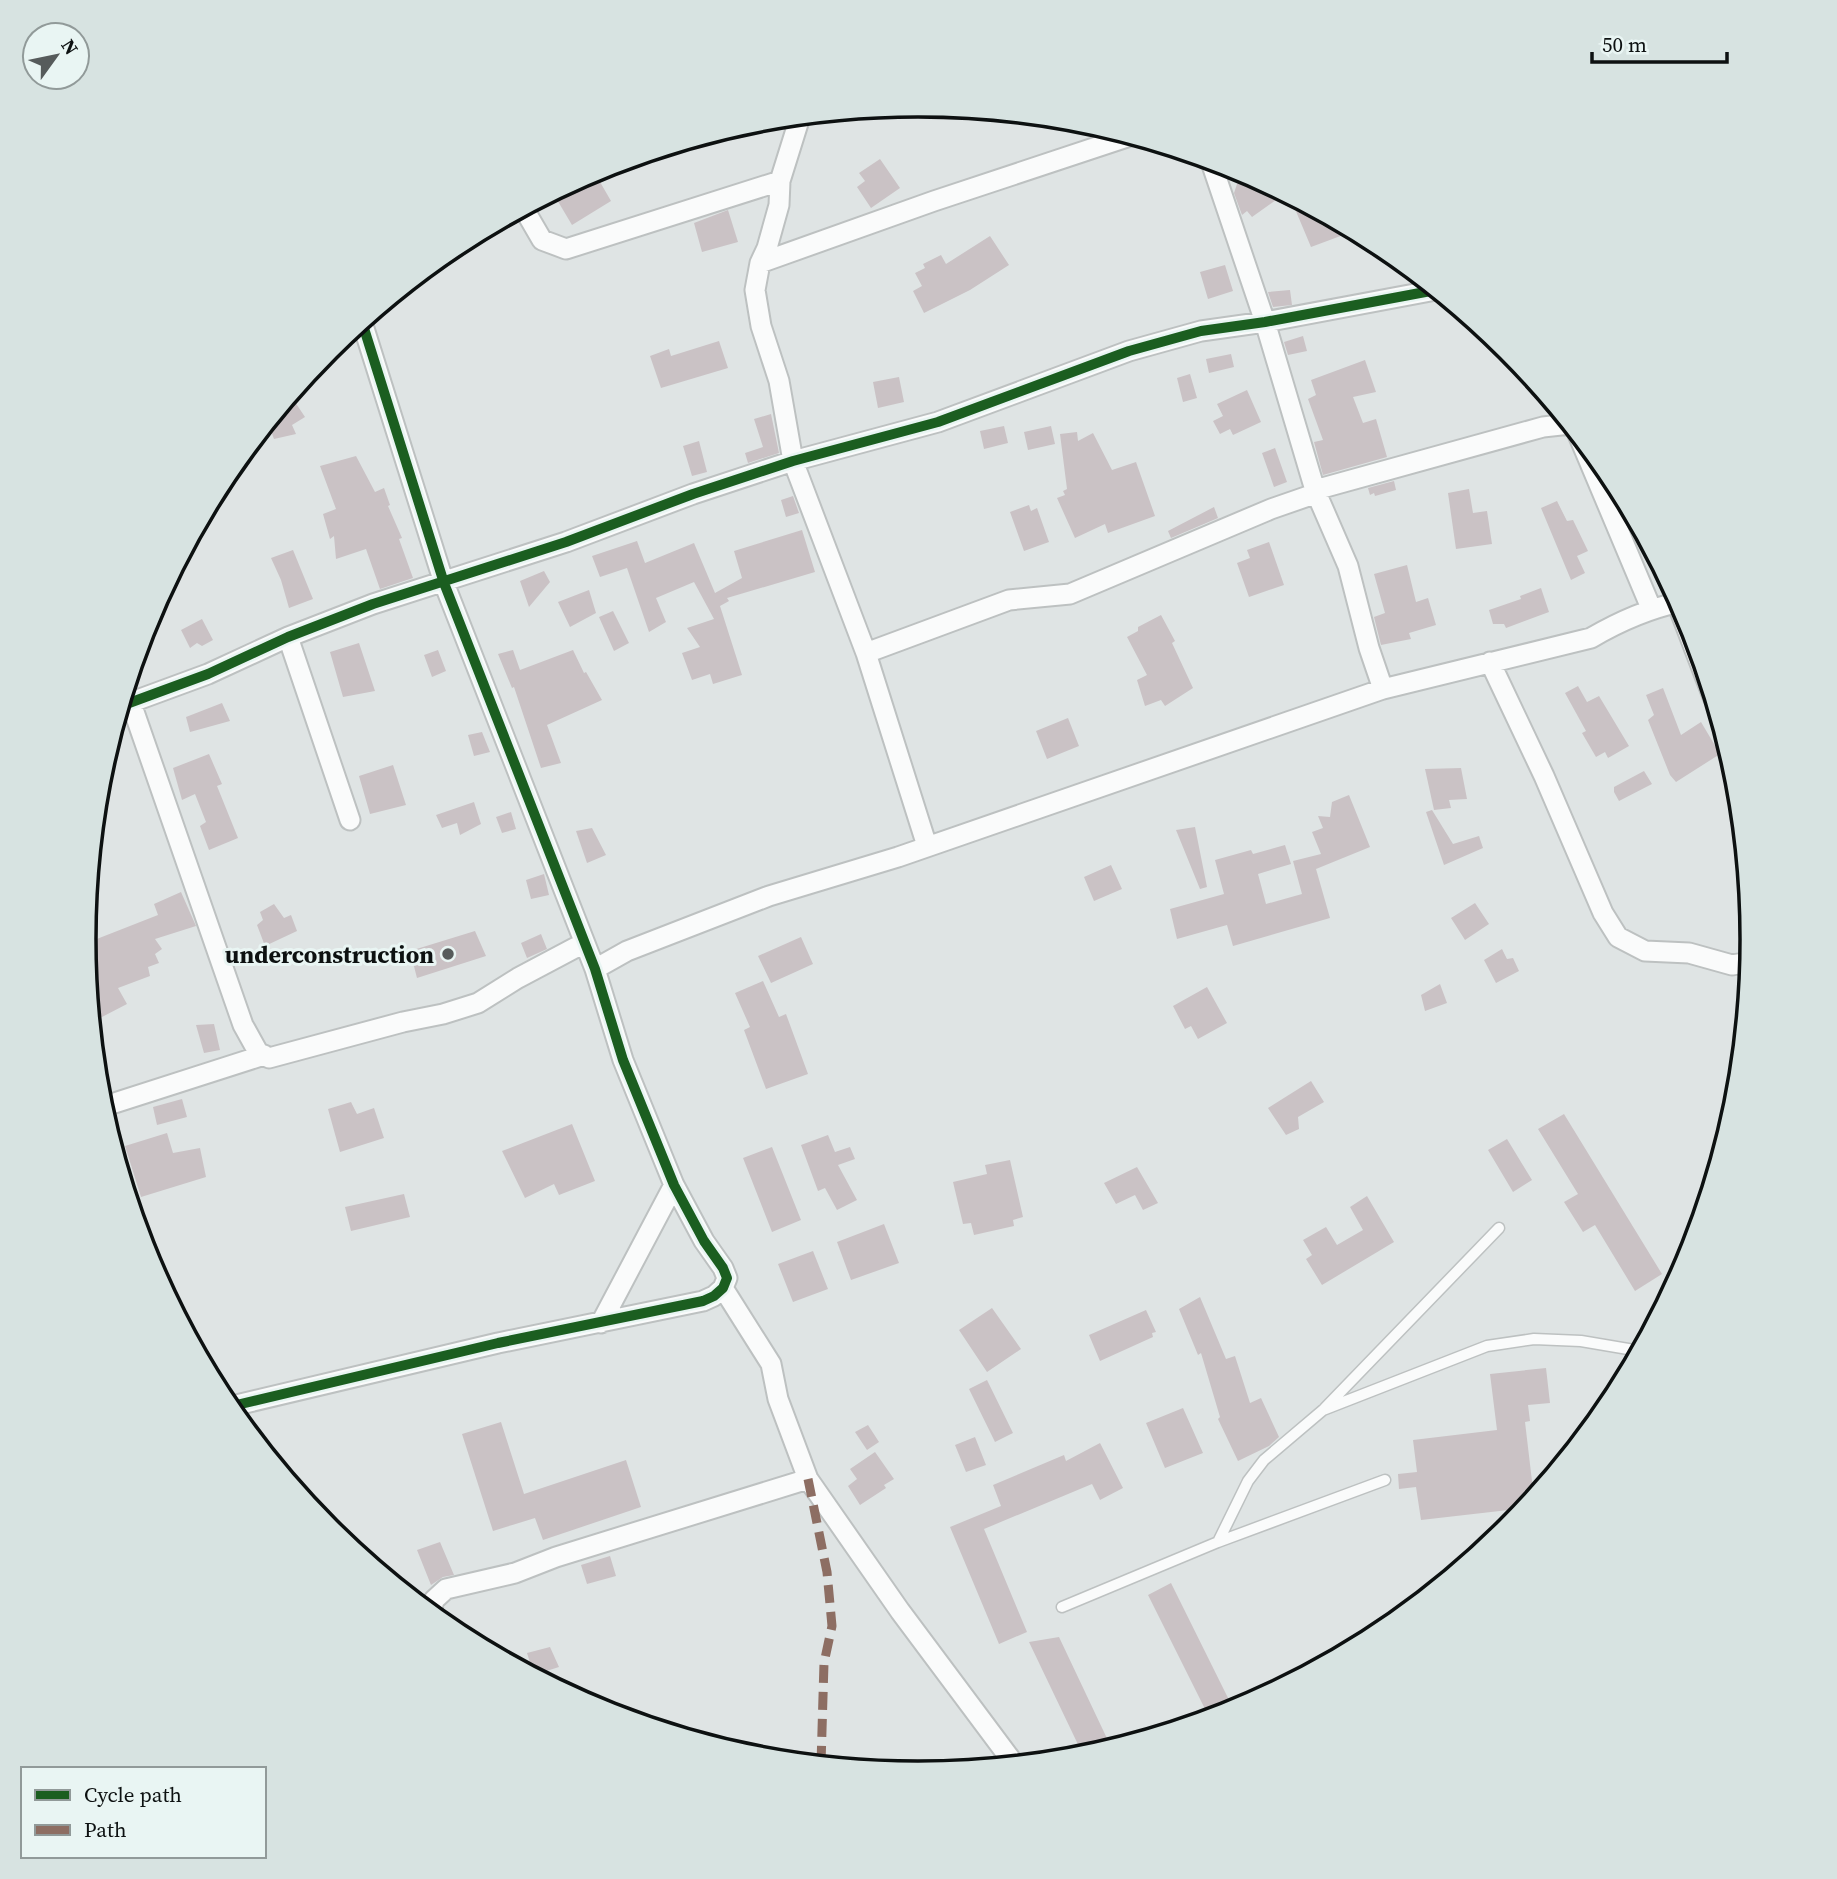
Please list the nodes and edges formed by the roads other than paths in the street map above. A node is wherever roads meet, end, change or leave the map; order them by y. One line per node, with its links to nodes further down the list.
1 (797, 126): 4 (street)
2 (1114, 141): 6 (street)
3 (1215, 173): 8 (street)
4 (780, 181): 5 (street); 6 (street)
5 (528, 216)
6 (760, 262): 11 (street)
7 (1424, 291): 8 (street)
8 (1265, 322): 11 (street); 13 (street)
9 (365, 331): 14 (street)
10 (1560, 426): 13 (street)
11 (793, 461): 14 (street); 18 (street)
12 (1593, 470): 16 (street)
13 (1316, 491): 18 (street); 20 (street)
14 (444, 583): 17 (street); 25 (street)
15 (1669, 604): 16 (street)
16 (1651, 608): 19 (street)
17 (288, 637): 21 (street); 23 (street)
18 (866, 653): 24 (street)
19 (1490, 662): 20 (street); 26 (street)
20 (1383, 689): 24 (street)
21 (133, 698)
22 (129, 709): 28 (street)
23 (350, 820)
24 (927, 846): 27 (street)
25 (584, 943): 27 (street); 28 (street)
26 (1740, 964)
27 (595, 969): 30 (street)
28 (264, 1055): 29 (street)
29 (113, 1104)
30 (674, 1185): 32 (street); 33 (street)
31 (1499, 1228): 36 (lane)
32 (723, 1288): 33 (street); 37 (street)
33 (601, 1323): 35 (street)
34 (1632, 1350): 36 (lane)
35 (241, 1404)
36 (1323, 1410): 39 (lane)
37 (808, 1479): 40 (street); 42 (street)
38 (1385, 1480): 39 (lane)
39 (1218, 1542): 41 (lane)
40 (433, 1603)
41 (1062, 1607)
42 (1008, 1757)

